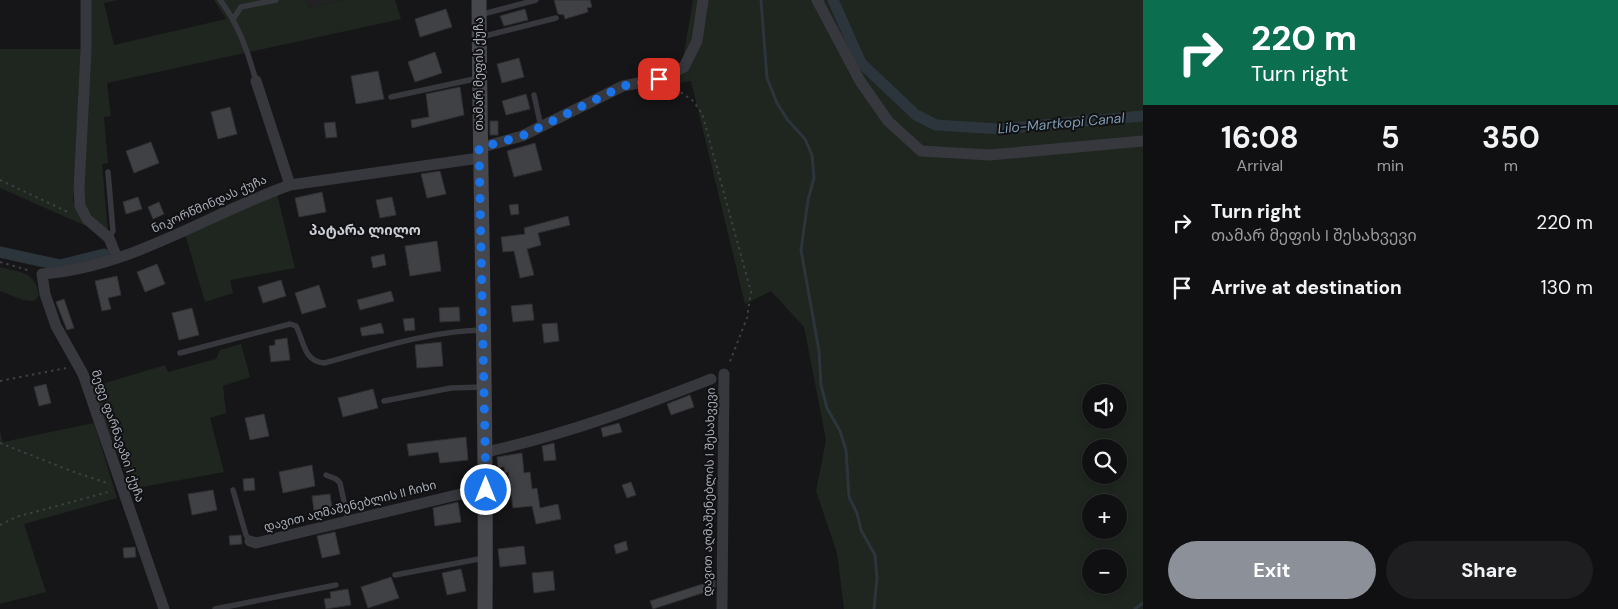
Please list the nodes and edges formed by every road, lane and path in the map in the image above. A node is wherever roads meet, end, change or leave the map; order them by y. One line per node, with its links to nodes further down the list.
1 (86, 0): 22 (street)
2 (220, 0): 8 (lane)
3 (276, 0): 8 (lane)
4 (536, 0): 7 (lane)
5 (703, 0): 12 (street, ნიკორწმინდას ქუჩა)
6 (817, 0): 17 (street)
7 (479, 7): 10 (street, თამარ მეფის ქუჩა)
8 (234, 18): 13 (lane)
9 (556, 18): 10 (lane)
10 (479, 38): 11 (street, თამარ მეფის ქუჩა)
11 (479, 78): 15 (lane); 18 (street, თამარ მეფის ქუჩა)
12 (659, 79): 16 (street, ნიკორწმინდას ქუჩა); 30 (path)
13 (256, 81): 21 (street)
14 (534, 95): 16 (lane)
15 (391, 96)
16 (541, 127): 18 (street, ნიკორწმინდას ქუჩა)
17 (1143, 141)
18 (479, 153): 21 (street, ნიკორწმინდას ქუჩა); 27 (street, თამარ მეფის ქუჩა)
19 (108, 172): 23 (lane)
20 (0, 180): 22 (path)
21 (290, 185): 24 (street, ნიკორწმინდას ქუჩა)
22 (91, 222): 23 (street)
23 (109, 238): 24 (street)
24 (117, 258): 26 (street, ნიკორწმინდას ქუჩა)
25 (0, 262): 26 (path)
26 (42, 274): 29 (street, მეფე ფარნავაზი I ქუჩა)
27 (483, 330): 28 (lane); 33 (street, თამარ მეფის ქუჩა)
28 (180, 353)
29 (78, 365): 32 (path); 38 (street, მეფე ფარნავაზი I ქუჩა)
30 (724, 374): 50 (street, დავით აღმაშენებლის I შესახვევი)
31 (711, 379): 36 (street)
32 (0, 382)
33 (484, 387): 34 (lane); 36 (street, თამარ მეფის ქუჩა)
34 (384, 401)
35 (0, 443): 38 (path)
36 (486, 452): 40 (street, თამარ მეფის ქუჩა)
37 (326, 475): 41 (lane)
38 (122, 488): 42 (path); 47 (street, მეფე ფარნავაზი I ქუჩა)
39 (233, 490): 43 (lane)
40 (486, 490): 41 (street, დავით აღმაშენებლის II ჩიხი); 44 (street, თამარ მეფის ქუჩა)
41 (348, 520): 43 (street, დავით აღმაშენებლის II ჩიხი)
42 (0, 525)
43 (250, 541)
44 (485, 558): 45 (lane); 49 (street, თამარ მეფის ქუჩა)
45 (395, 575)
46 (336, 585): 48 (lane)
47 (164, 609)
48 (215, 609)
49 (485, 609)
50 (722, 609)

